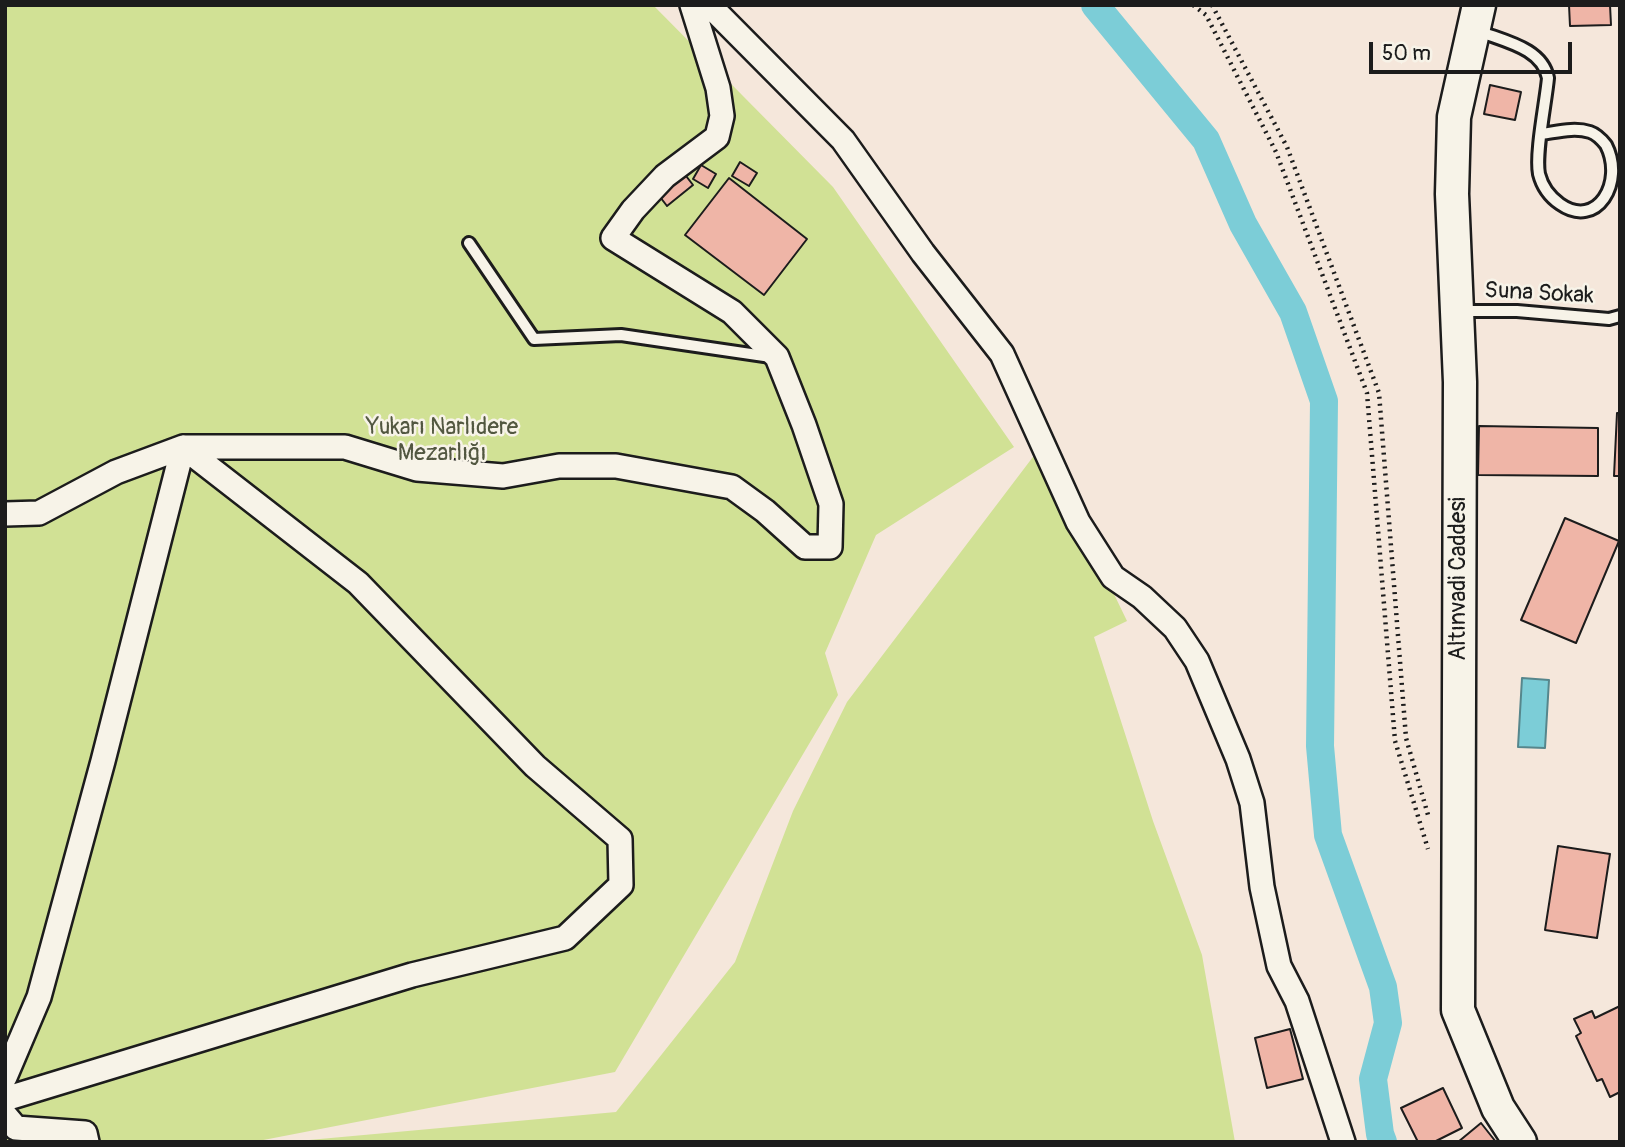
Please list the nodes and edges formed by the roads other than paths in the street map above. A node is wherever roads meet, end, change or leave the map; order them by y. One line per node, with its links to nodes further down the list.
1 (692, 5): 8 (street)
2 (709, 5): 15 (street)
3 (1476, 17): 4 (lane); 6 (street, Altınvadi Caddesi)
4 (1542, 134): 4 (lane)
5 (469, 243): 8 (lane)
6 (1455, 311): 7 (lane, Suna Sokak); 16 (street, Altınvadi Caddesi)
7 (1620, 316)
8 (776, 357): 9 (street)
9 (183, 447): 10 (street); 11 (street); 12 (street)
10 (5, 514)
11 (5, 1077)
12 (5, 1099)
13 (5, 1115): 14 (street)
14 (87, 1142)
15 (1343, 1142)
16 (1520, 1142)

